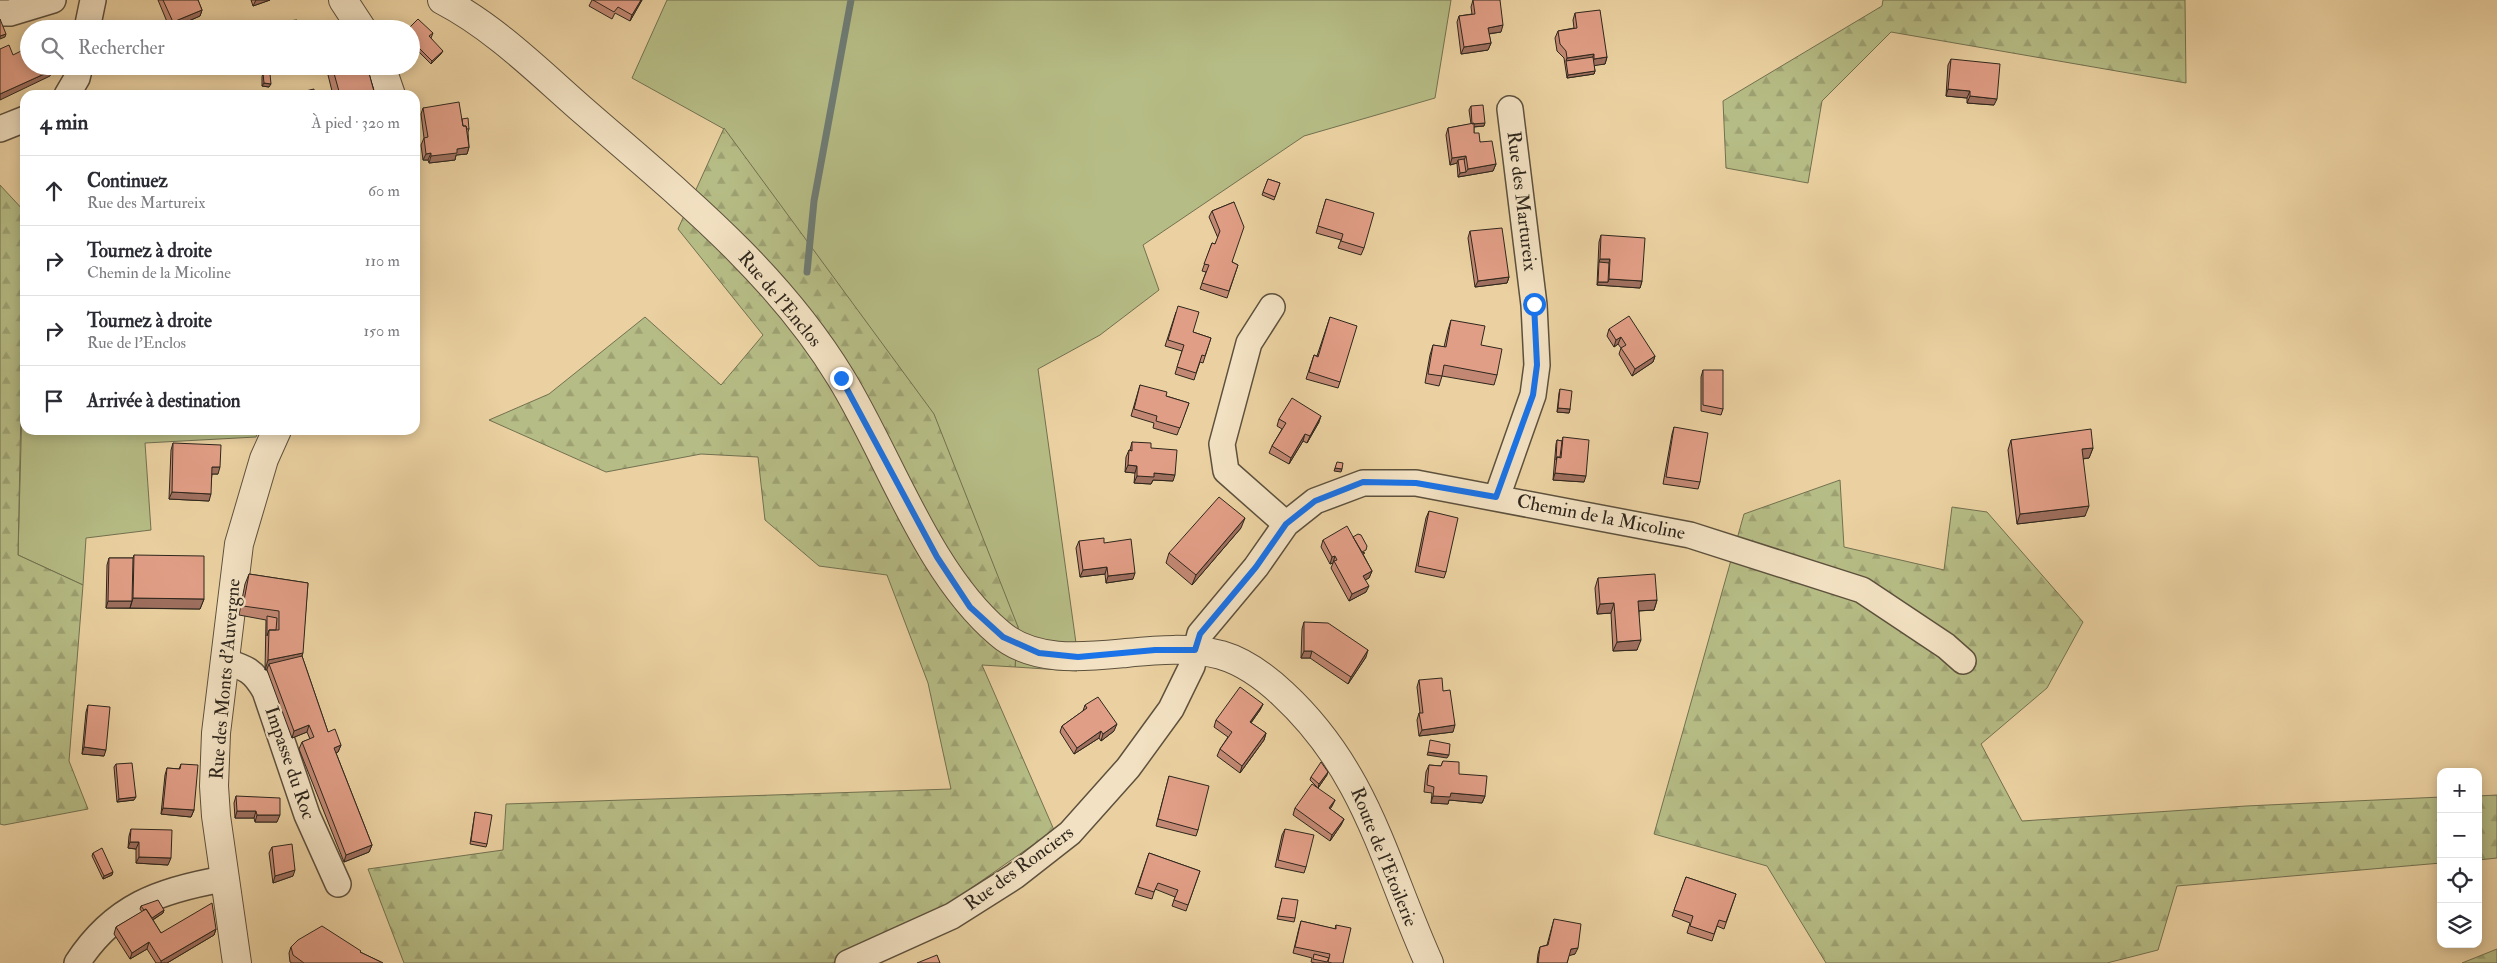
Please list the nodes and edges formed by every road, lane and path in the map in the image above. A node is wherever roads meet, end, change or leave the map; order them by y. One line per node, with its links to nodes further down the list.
1 (53, 0): 5 (street)
2 (94, 0): 6 (street)
3 (344, 0): 7 (street)
4 (442, 0): 19 (street, Rue de l'Enclos)
5 (0, 13)
6 (90, 20)
7 (356, 20)
8 (78, 75): 10 (street)
9 (384, 75): 11 (street)
10 (70, 90)
11 (388, 90)
12 (1510, 109): 17 (street, Rue des Martureix)
13 (20, 121): 14 (street)
14 (0, 129)
15 (1272, 307): 18 (street)
16 (275, 435): 20 (street, Rue des Monts d'Auvergne)
17 (1496, 497): 18 (street, Chemin de la Micoline); 21 (street, Chemin de la Micoline)
18 (1286, 524): 19 (street, Chemin de la Micoline)
19 (1195, 650): 26 (street, Rue des Ronciers); 27 (street, Route de l'Etoilerie)
20 (224, 661): 22 (street, Rue des Monts d'Auvergne); 23 (street, Impasse du Roc)
21 (1963, 661)
22 (224, 879): 24 (street); 25 (street, Rue des Monts d'Auvergne)
23 (338, 884)
24 (77, 963)
25 (236, 963)
26 (848, 963)
27 (1429, 963)

